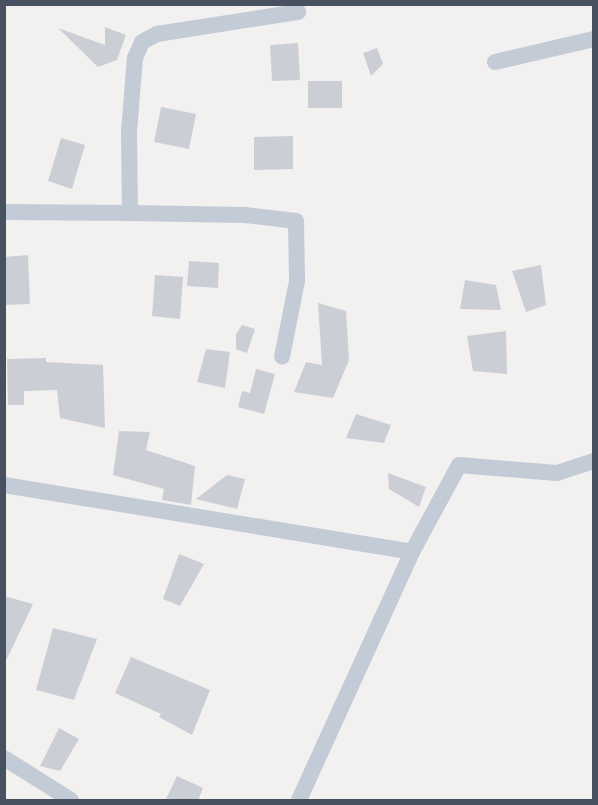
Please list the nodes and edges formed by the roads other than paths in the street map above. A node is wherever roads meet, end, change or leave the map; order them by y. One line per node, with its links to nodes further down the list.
1 (298, 12): 5 (street)
2 (594, 39): 3 (street)
3 (495, 62)
4 (4, 212): 5 (street)
5 (130, 213): 6 (street)
6 (282, 357)
7 (594, 461): 9 (street)
8 (4, 485): 9 (street)
9 (412, 552): 13 (street)
10 (4, 759): 11 (street)
11 (47, 795): 12 (street)
12 (71, 801)
13 (299, 801)

